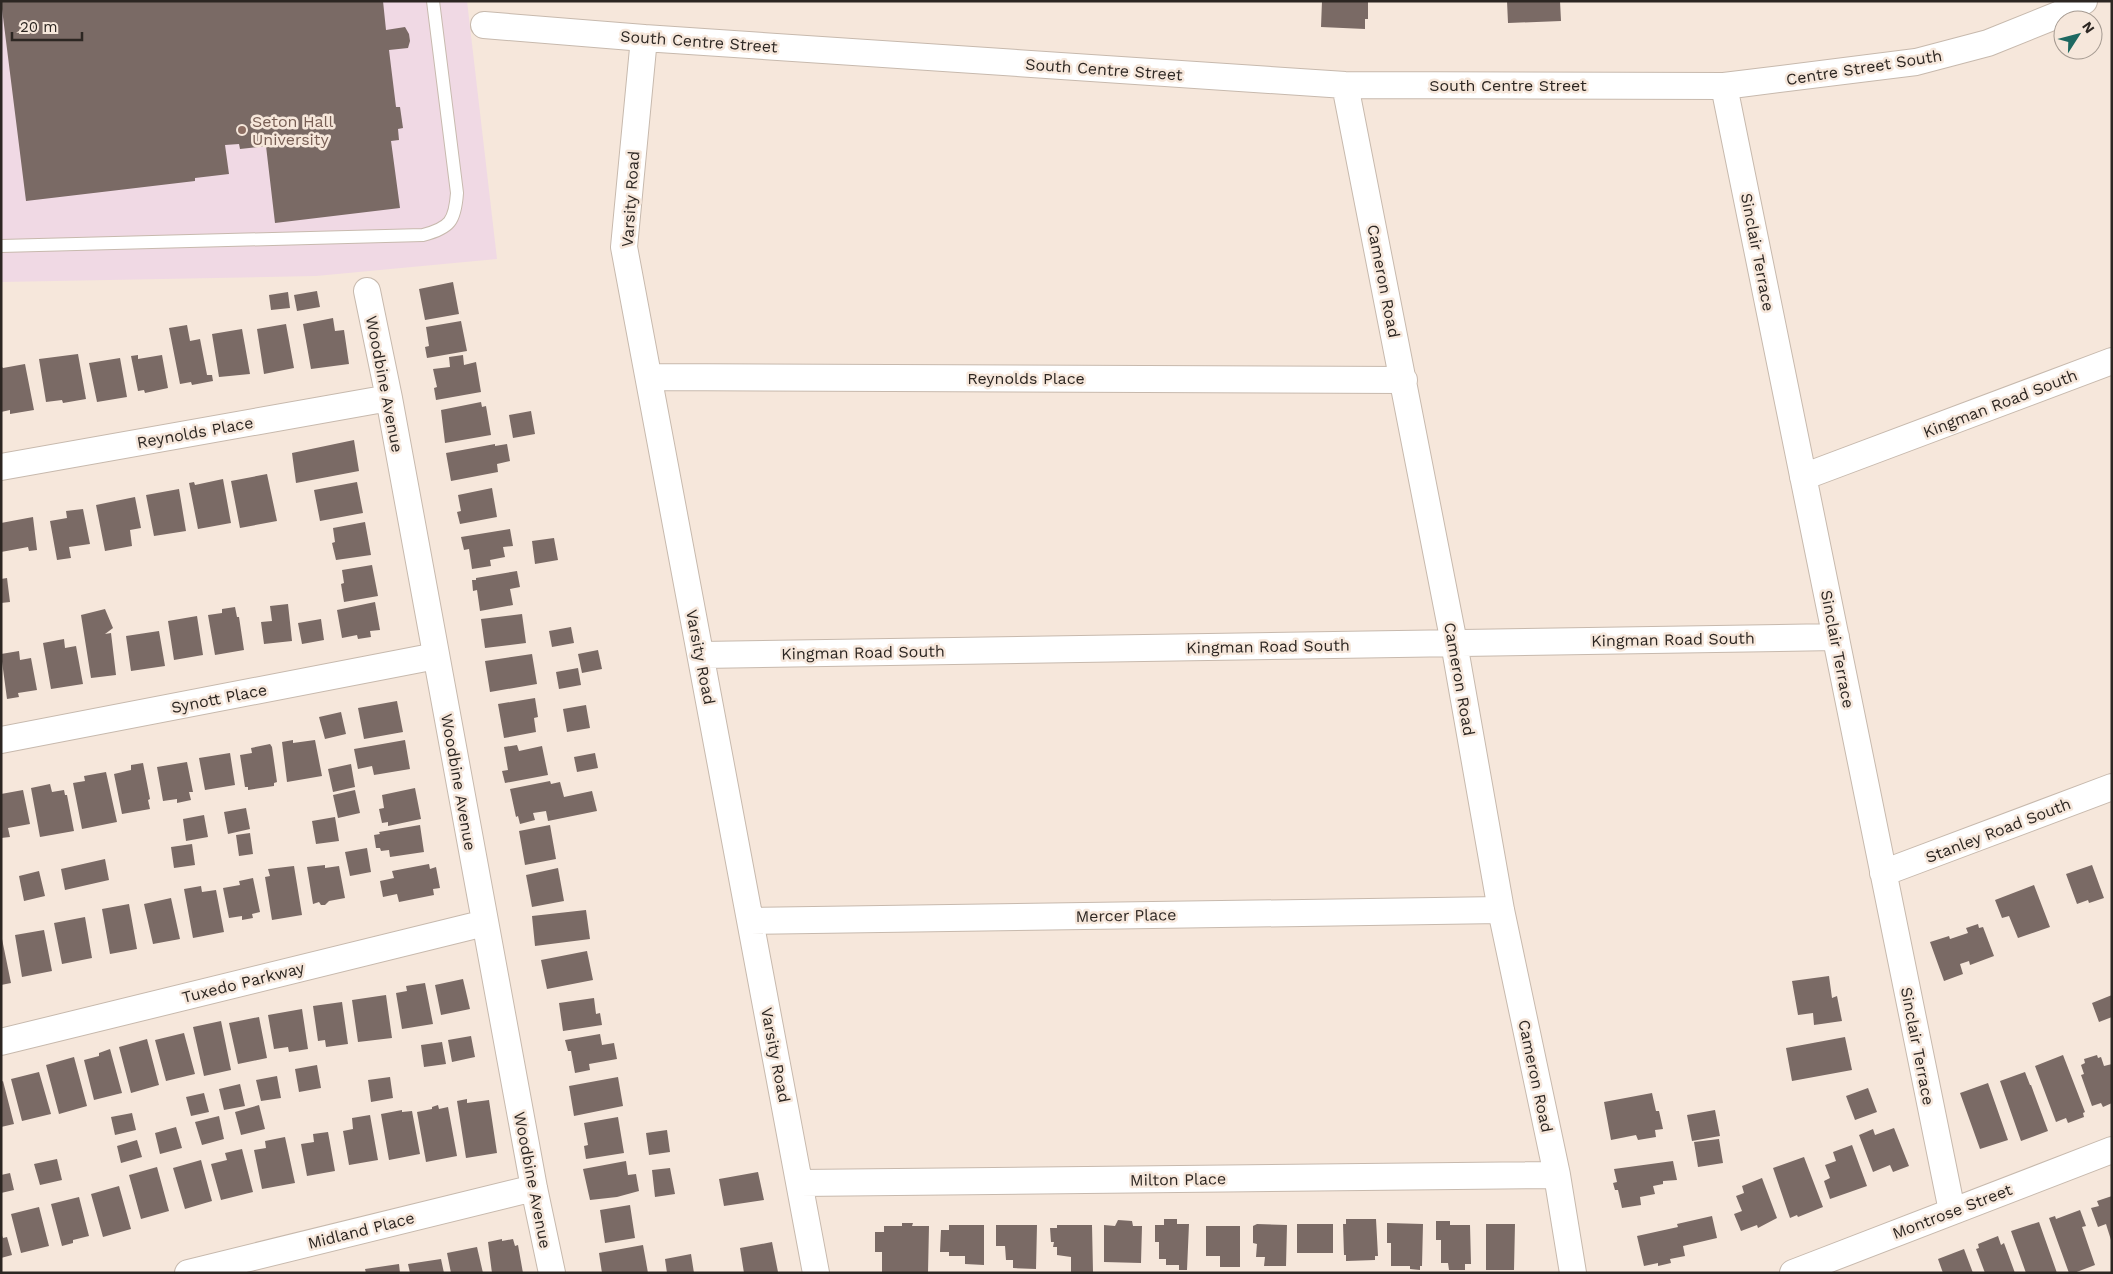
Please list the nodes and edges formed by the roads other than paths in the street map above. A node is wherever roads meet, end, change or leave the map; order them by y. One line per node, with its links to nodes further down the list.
1 (433, 1): 7 (lane)
2 (2084, 1): 6 (street, Centre Street South)
3 (484, 25): 4 (street, South Centre Street)
4 (644, 38): 5 (street, South Centre Street); 10 (street, Varsity Road)
5 (1345, 85): 6 (street, South Centre Street); 11 (street, Cameron Road)
6 (1724, 86): 14 (street, Sinclair Terrace)
7 (1, 246)
8 (367, 291): 12 (street, Woodbine Avenue)
9 (2112, 361): 14 (street, Kingman Road South)
10 (649, 377): 11 (street, Reynolds Place); 17 (street, Varsity Road)
11 (1404, 380): 16 (street, Cameron Road)
12 (389, 398): 13 (street, Reynolds Place); 18 (street, Woodbine Avenue)
13 (1, 467)
14 (1804, 477): 15 (street, Sinclair Terrace)
15 (1836, 637): 16 (street, Kingman Road South); 21 (street, Sinclair Terrace)
16 (1454, 643): 17 (street, Kingman Road South); 22 (street, Cameron Road)
17 (701, 655): 23 (street, Varsity Road)
18 (436, 656): 19 (street, Synott Place); 24 (street, Woodbine Avenue)
19 (1, 740)
20 (2112, 787): 21 (street, Stanley Road South)
21 (1883, 873): 30 (street, Sinclair Terrace)
22 (1501, 910): 23 (street, Mercer Place); 27 (street, Cameron Road)
23 (751, 921): 28 (street, Varsity Road)
24 (485, 923): 25 (street, Tuxedo Parkway); 29 (street, Woodbine Avenue)
25 (1, 1042)
26 (2112, 1150): 30 (street, Montrose Street)
27 (1557, 1175): 28 (street, Milton Place); 34 (street, Cameron Road)
28 (800, 1183): 33 (street, Varsity Road)
29 (534, 1188): 31 (street, Midland Place); 32 (street, Woodbine Avenue)
30 (1952, 1211): 35 (street, Montrose Street)
31 (188, 1273)
32 (552, 1273)
33 (816, 1273)
34 (1573, 1273)
35 (1793, 1273)

